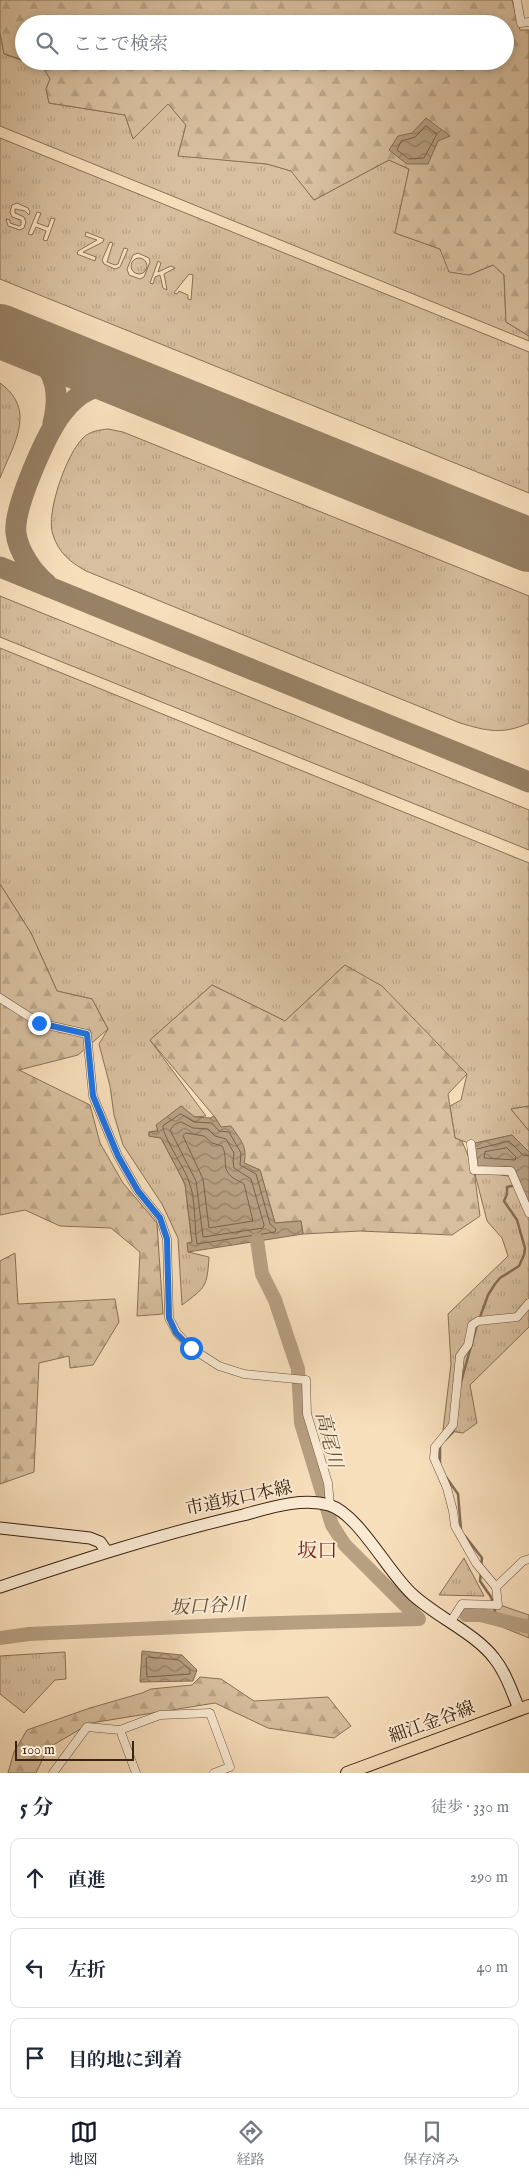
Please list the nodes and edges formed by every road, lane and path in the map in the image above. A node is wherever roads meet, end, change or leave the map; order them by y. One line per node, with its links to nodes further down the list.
1 (516, 0): 2 (street)
2 (529, 22)
3 (0, 998): 7 (street)
4 (471, 1144): 5 (street)
5 (529, 1213)
6 (529, 1303): 12 (street)
7 (329, 1505): 9 (street, 市道坂口本線); 13 (street, 市道坂口本線)
8 (0, 1528): 9 (street)
9 (107, 1552): 11 (street, 市道坂口本線)
10 (529, 1559): 12 (street)
11 (0, 1587)
12 (496, 1587): 13 (street)
13 (450, 1623): 14 (street, 市道坂口本線)
14 (524, 1707): 19 (main road, 細江金谷線)
15 (120, 1730): 16 (street); 17 (street); 18 (street)
16 (53, 1773)
17 (136, 1773)
18 (214, 1773)
19 (347, 1773)

